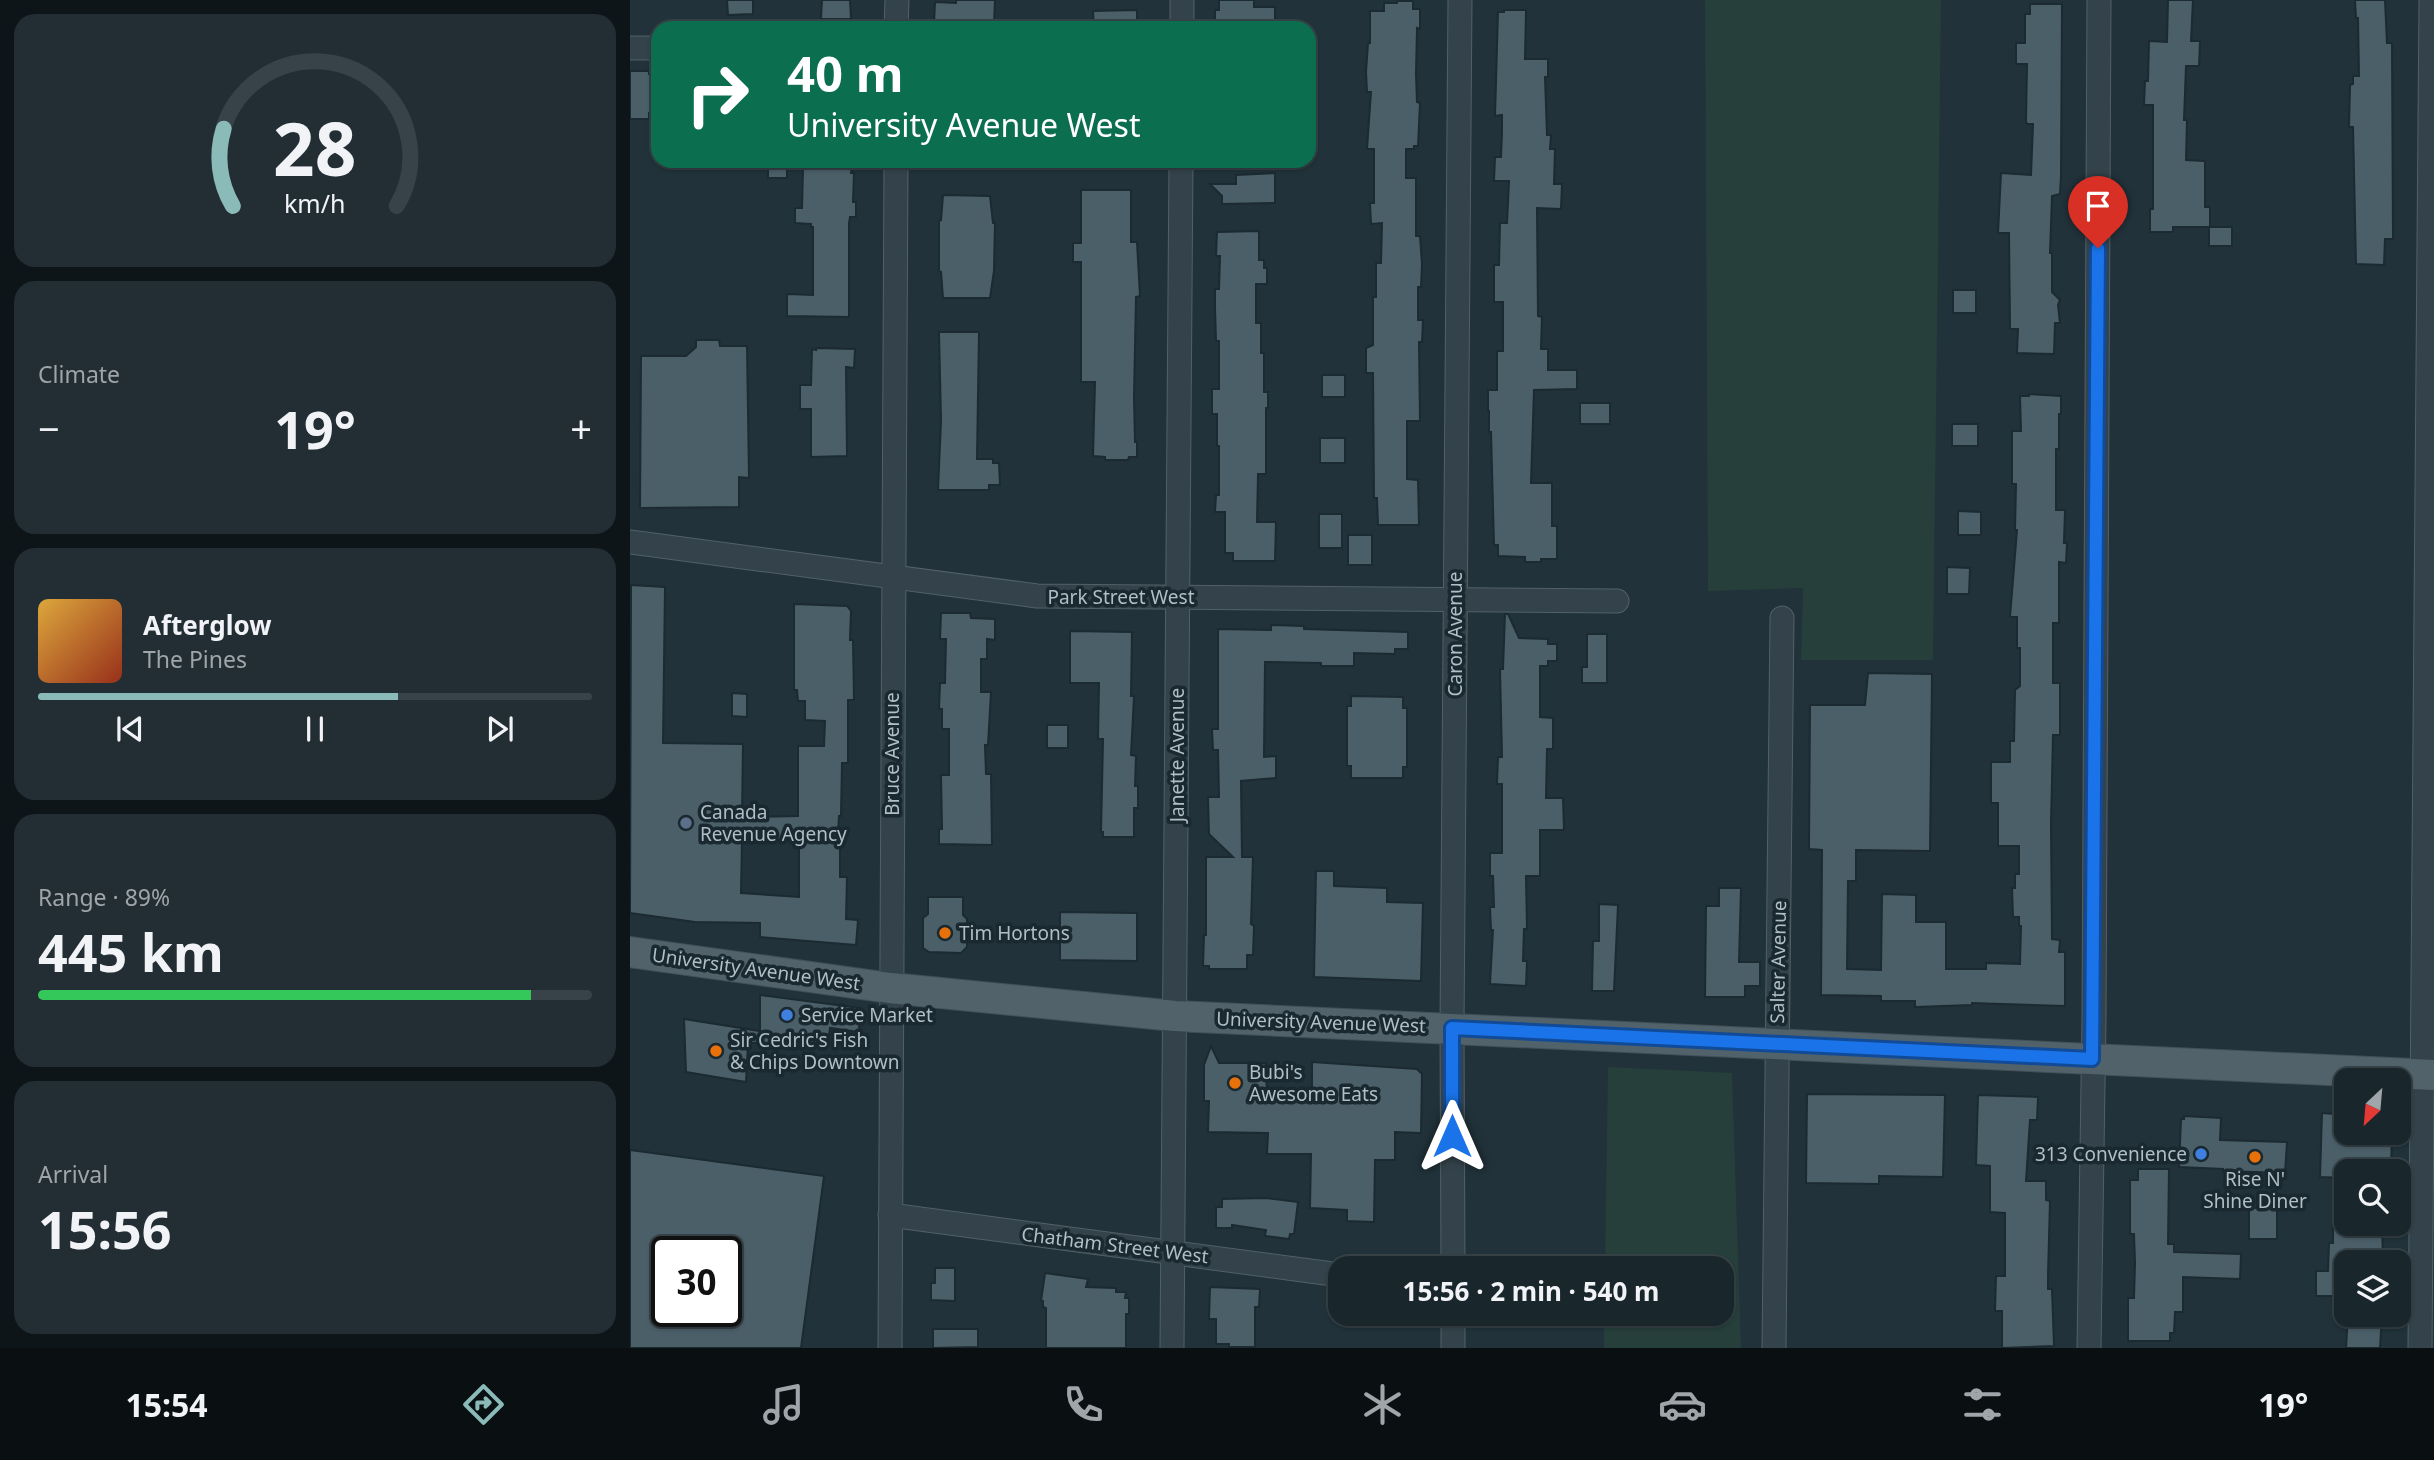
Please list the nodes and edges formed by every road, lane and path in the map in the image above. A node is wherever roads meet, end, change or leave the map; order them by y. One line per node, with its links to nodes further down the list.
1 (897, 0): 6 (street)
2 (1182, 0): 7 (street)
3 (1460, 0): 15 (street, Caron Avenue)
4 (2099, 0): 23 (street)
5 (2431, 0): 24 (street)
6 (896, 21)
7 (1182, 21)
8 (630, 48): 9 (street)
9 (651, 48)
10 (896, 168): 13 (street, Bruce Avenue)
11 (1181, 168): 14 (street, Janette Avenue)
12 (630, 542): 13 (street, Park Street West)
13 (893, 578): 14 (street, Park Street West); 19 (street, Bruce Avenue)
14 (1178, 597): 15 (street, Park Street West); 20 (street, Janette Avenue)
15 (1455, 599): 16 (street, Park Street West); 21 (street, Caron Avenue)
16 (1616, 601)
17 (1782, 618): 22 (street, Salter Avenue)
18 (630, 952): 19 (main road, University Avenue West)
19 (890, 988): 20 (main road, University Avenue West); 25 (street, Bruce Avenue)
20 (1175, 1016): 21 (main road, University Avenue West); 26 (street, Janette Avenue)
21 (1452, 1028): 22 (main road, University Avenue West); 27 (street, Caron Avenue)
22 (1777, 1043): 23 (main road, University Avenue West); 33 (street, Salter Avenue)
23 (2092, 1059): 24 (main road, University Avenue West); 34 (street)
24 (2428, 1075): 35 (street)
25 (890, 1215): 26 (street, Chatham Street West); 30 (street, Bruce Avenue)
26 (1173, 1252): 28 (street, Chatham Street West); 31 (street, Janette Avenue)
27 (1453, 1256)
28 (1328, 1273)
29 (1453, 1326): 32 (street)
30 (890, 1348)
31 (1172, 1348)
32 (1453, 1348)
33 (1774, 1348)
34 (2090, 1348)
35 (2420, 1348)

